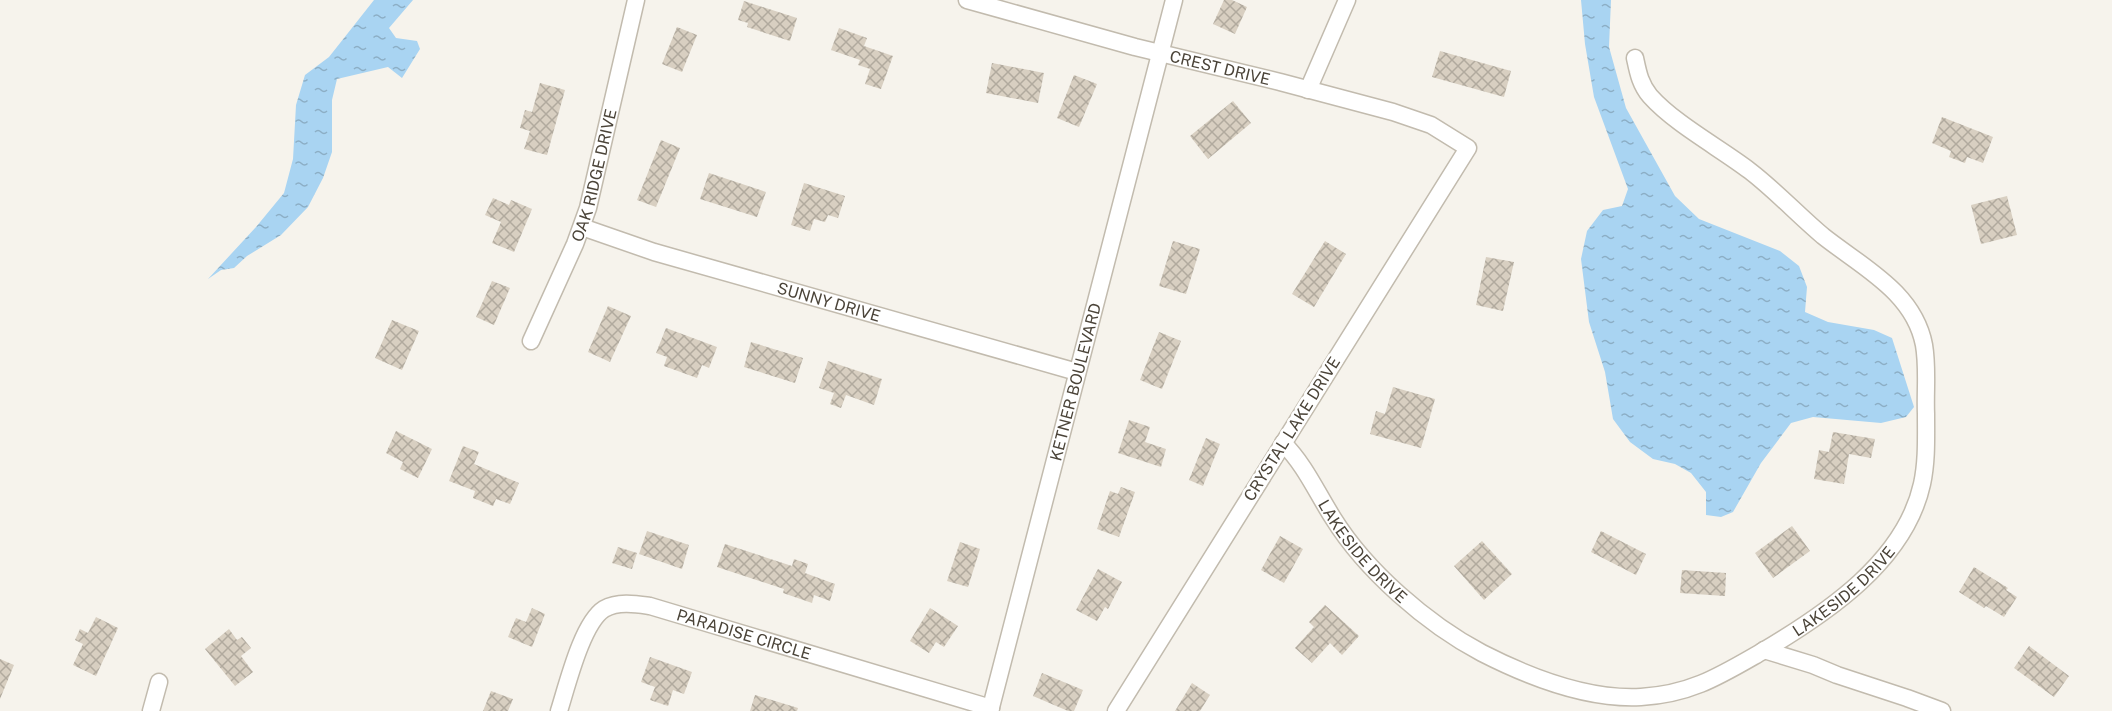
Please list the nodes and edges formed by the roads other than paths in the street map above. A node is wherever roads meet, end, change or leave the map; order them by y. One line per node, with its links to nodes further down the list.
1 (636, 0): 9 (street, OAK RIDGE DRIVE)
2 (967, 0): 5 (street, CREST DRIVE)
3 (1174, 0): 5 (street, KETNER BOULEVARD)
4 (1347, 0): 7 (street)
5 (1160, 53): 7 (street, CREST DRIVE); 11 (street, KETNER BOULEVARD)
6 (1635, 58): 13 (street, LAKESIDE DRIVE)
7 (1308, 90): 8 (street, CREST DRIVE)
8 (1468, 148): 12 (street, CRYSTAL LAKE DRIVE)
9 (582, 227): 10 (street, OAK RIDGE DRIVE); 11 (street, SUNNY DRIVE)
10 (531, 341)
11 (1077, 372): 15 (street, KETNER BOULEVARD)
12 (1283, 443): 13 (street, LAKESIDE DRIVE); 18 (street, CRYSTAL LAKE DRIVE)
13 (1764, 650): 19 (street)
14 (159, 682): 16 (street)
15 (991, 709): 17 (street, PARADISE CIRCLE)
16 (151, 711)
17 (559, 711)
18 (1116, 711)
19 (1942, 711)

